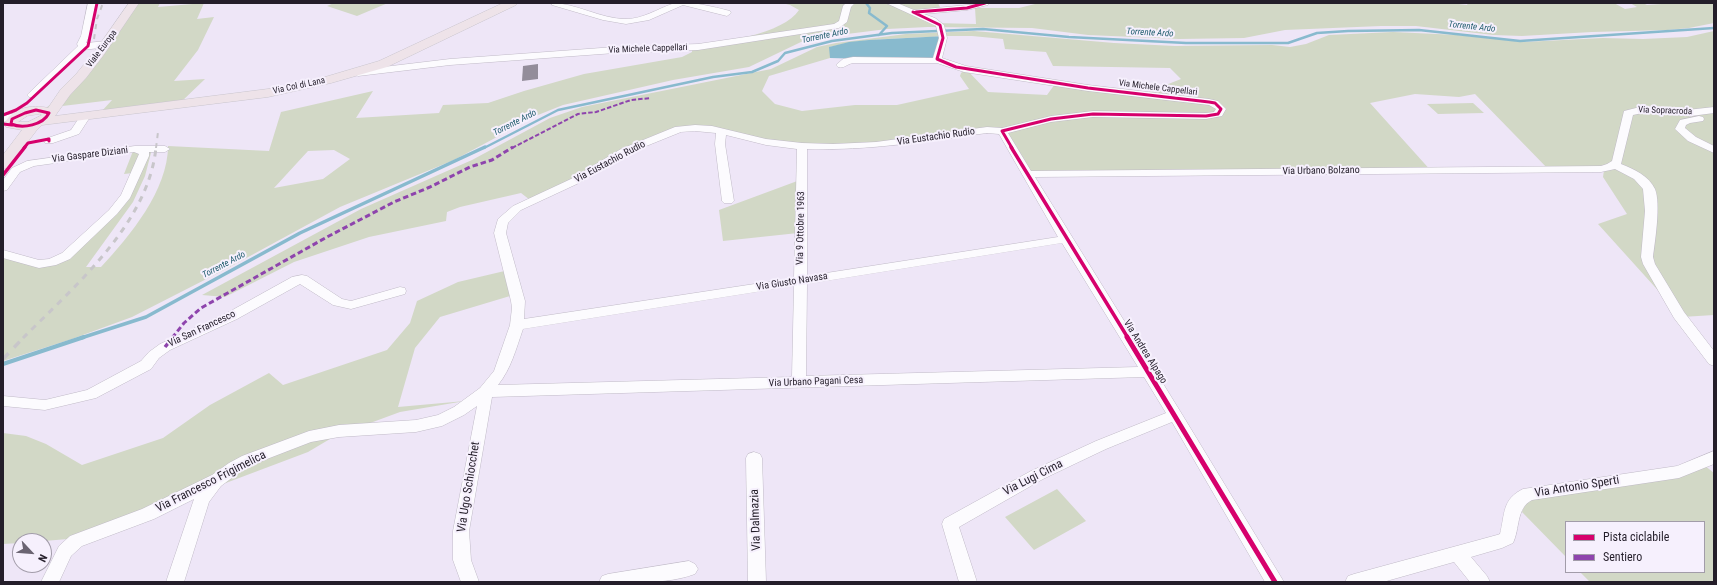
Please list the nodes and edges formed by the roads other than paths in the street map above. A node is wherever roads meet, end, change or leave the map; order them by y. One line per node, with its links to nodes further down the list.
1 (92, 3): 13 (street)
2 (134, 3): 12 (main road, Viale Europa)
3 (512, 3): 14 (main road, Via Col di Lana)
4 (555, 3): 5 (street)
5 (681, 3)
6 (685, 3): 11 (street)
7 (851, 3): 17 (street, Via Michele Cappellari)
8 (890, 3): 10 (street)
9 (985, 3): 10 (street)
10 (913, 12): 16 (street)
11 (726, 13)
12 (107, 44): 13 (street); 20 (main road, Viale Europa)
13 (84, 46): 21 (street)
14 (407, 52): 15 (main road, Via Col di Lana); 17 (street)
15 (392, 59): 17 (street, Via Michele Cappellari); 19 (main road, Via Col di Lana)
16 (938, 60): 18 (street, Via Michele Cappellari); 28 (street, Via Michele Cappellari)
17 (415, 64): 19 (street, Via Michele Cappellari)
18 (841, 65)
19 (355, 73): 23 (main road, Via Col di Lana)
20 (65, 92): 24 (main road, Viale Europa); 26 (main road, Viale Europa)
21 (32, 95)
22 (1712, 110): 33 (street, Via Sopracroda); 34 (street, Via Sopracroda)
23 (85, 117): 25 (main road, Via Col di Lana); 29 (street)
24 (43, 119): 25 (main road, Via Col di Lana); 26 (main road, Viale Europa); 26 (main road)
25 (67, 120): 26 (main road)
26 (16, 122): 35 (main road, Viale Europa)
27 (721, 130): 30 (street, Via Eustachio Rudio); 38 (street); 43 (street, Via Eustachio Rudio)
28 (1002, 131): 30 (street, Via Eustachio Rudio); 36 (street, Via Andrea Alpago)
29 (49, 141)
30 (802, 146): 41 (street, Via 9 Ottobre 1963)
31 (135, 149): 32 (street, Via Gaspare Diziani); 35 (street, Via Gaspare Diziani); 40 (street)
32 (165, 149)
33 (1714, 150)
34 (1614, 165): 36 (street, Via Urbano Bolzano); 44 (street)
35 (8, 170): 37 (street)
36 (1028, 174): 39 (street, Via Andrea Alpago)
37 (3, 188)
38 (728, 201)
39 (1066, 239): 41 (street, Via Giusto Navasa); 45 (street, Via Andrea Alpago)
40 (3, 254)
41 (800, 281): 43 (street, Via Giusto Navasa); 46 (street, Via 9 Ottobre 1963)
42 (400, 291): 48 (street, Via San Francesco)
43 (517, 325): 47 (street, Via Eustachio Rudio)
44 (1714, 361)
45 (1148, 372): 46 (street, Via Urbano Pagani Cesa); 49 (street, Via Andrea Alpago)
46 (799, 383): 47 (street, Via Urbano Pagani Cesa)
47 (484, 392): 52 (street, Via Francesco Frigimelica); 57 (street, Via Ugo Schiocchet)
48 (3, 401)
49 (1175, 415): 60 (street, Via Lugi Cima); 61 (street, Via Andrea Alpago)
50 (1714, 457): 53 (street, Via Antonio Sperti)
51 (754, 458): 59 (street, Via Dalmazia)
52 (218, 480): 55 (street, Via Francesco Frigimelica); 56 (street)
53 (1458, 554): 62 (street); 63 (street)
54 (689, 569): 58 (street)
55 (50, 582)
56 (175, 582)
57 (470, 582)
58 (608, 582)
59 (757, 582)
60 (968, 582)
61 (1275, 582)
62 (1354, 582)
63 (1481, 582)

